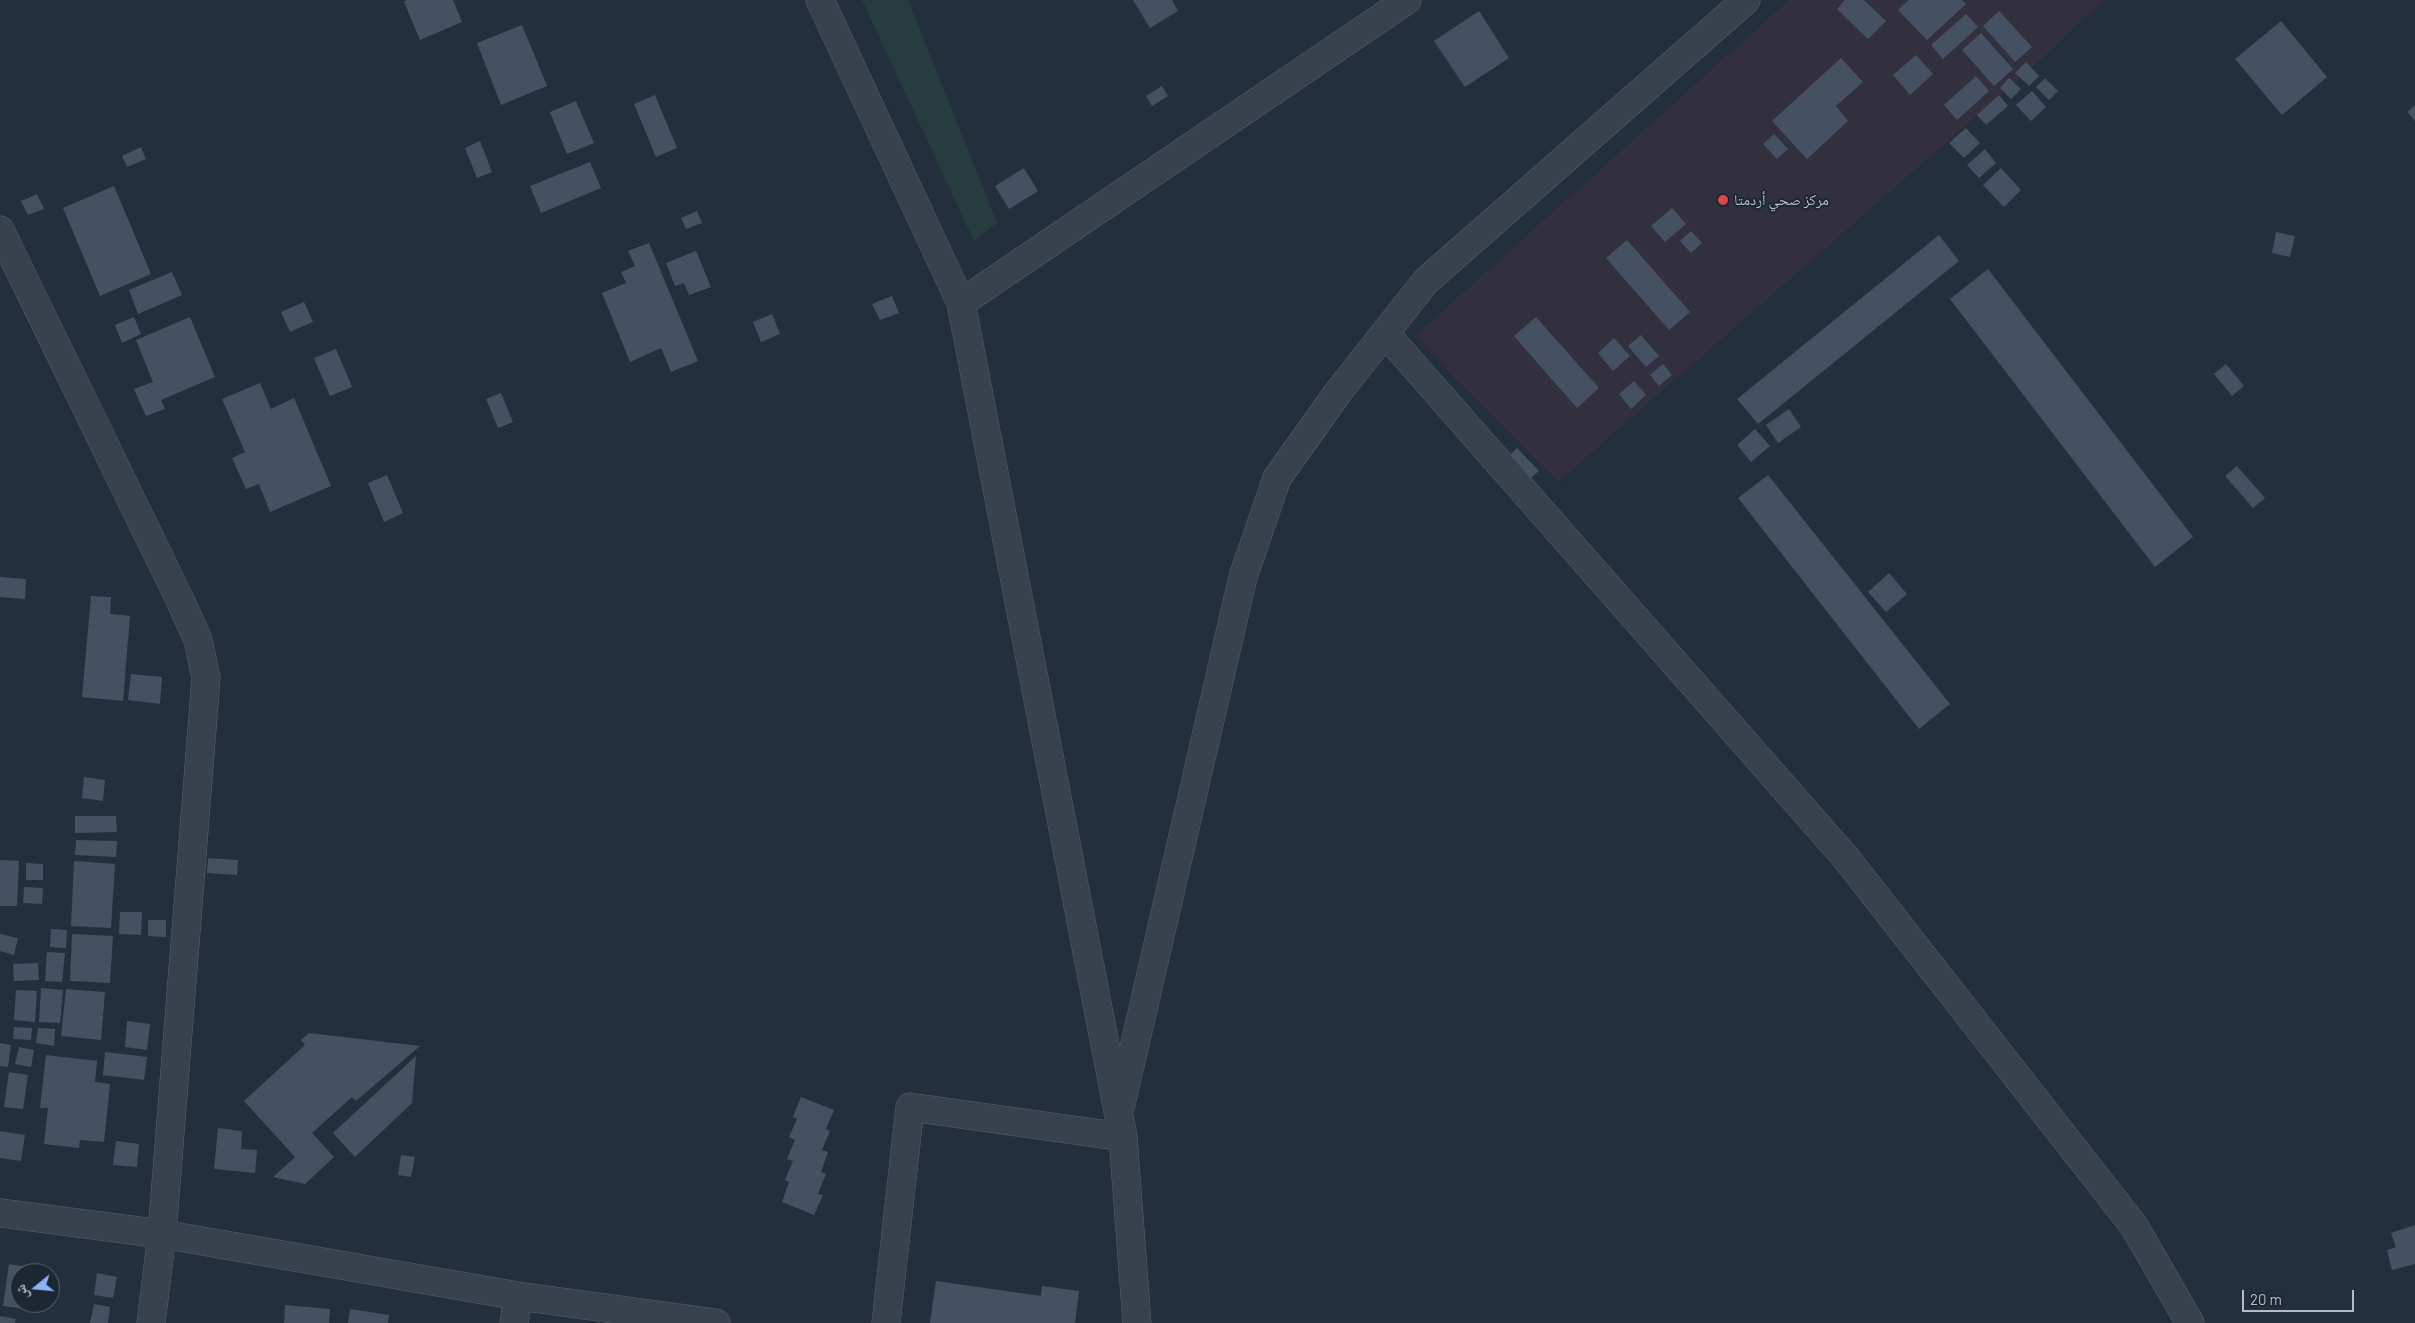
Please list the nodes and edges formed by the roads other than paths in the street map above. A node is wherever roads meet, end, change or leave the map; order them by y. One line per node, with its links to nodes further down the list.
1 (820, 0): 5 (street)
2 (1407, 0): 5 (street)
3 (1746, 0): 6 (street)
4 (0, 230): 9 (street)
5 (961, 303): 7 (street)
6 (1385, 333): 7 (street); 16 (street)
7 (1121, 1126): 14 (street); 15 (street)
8 (0, 1213): 9 (street)
9 (162, 1234): 10 (street); 11 (street)
10 (518, 1296): 12 (street); 13 (street)
11 (150, 1323)
12 (514, 1323)
13 (716, 1323)
14 (886, 1323)
15 (1137, 1323)
16 (2190, 1323)

